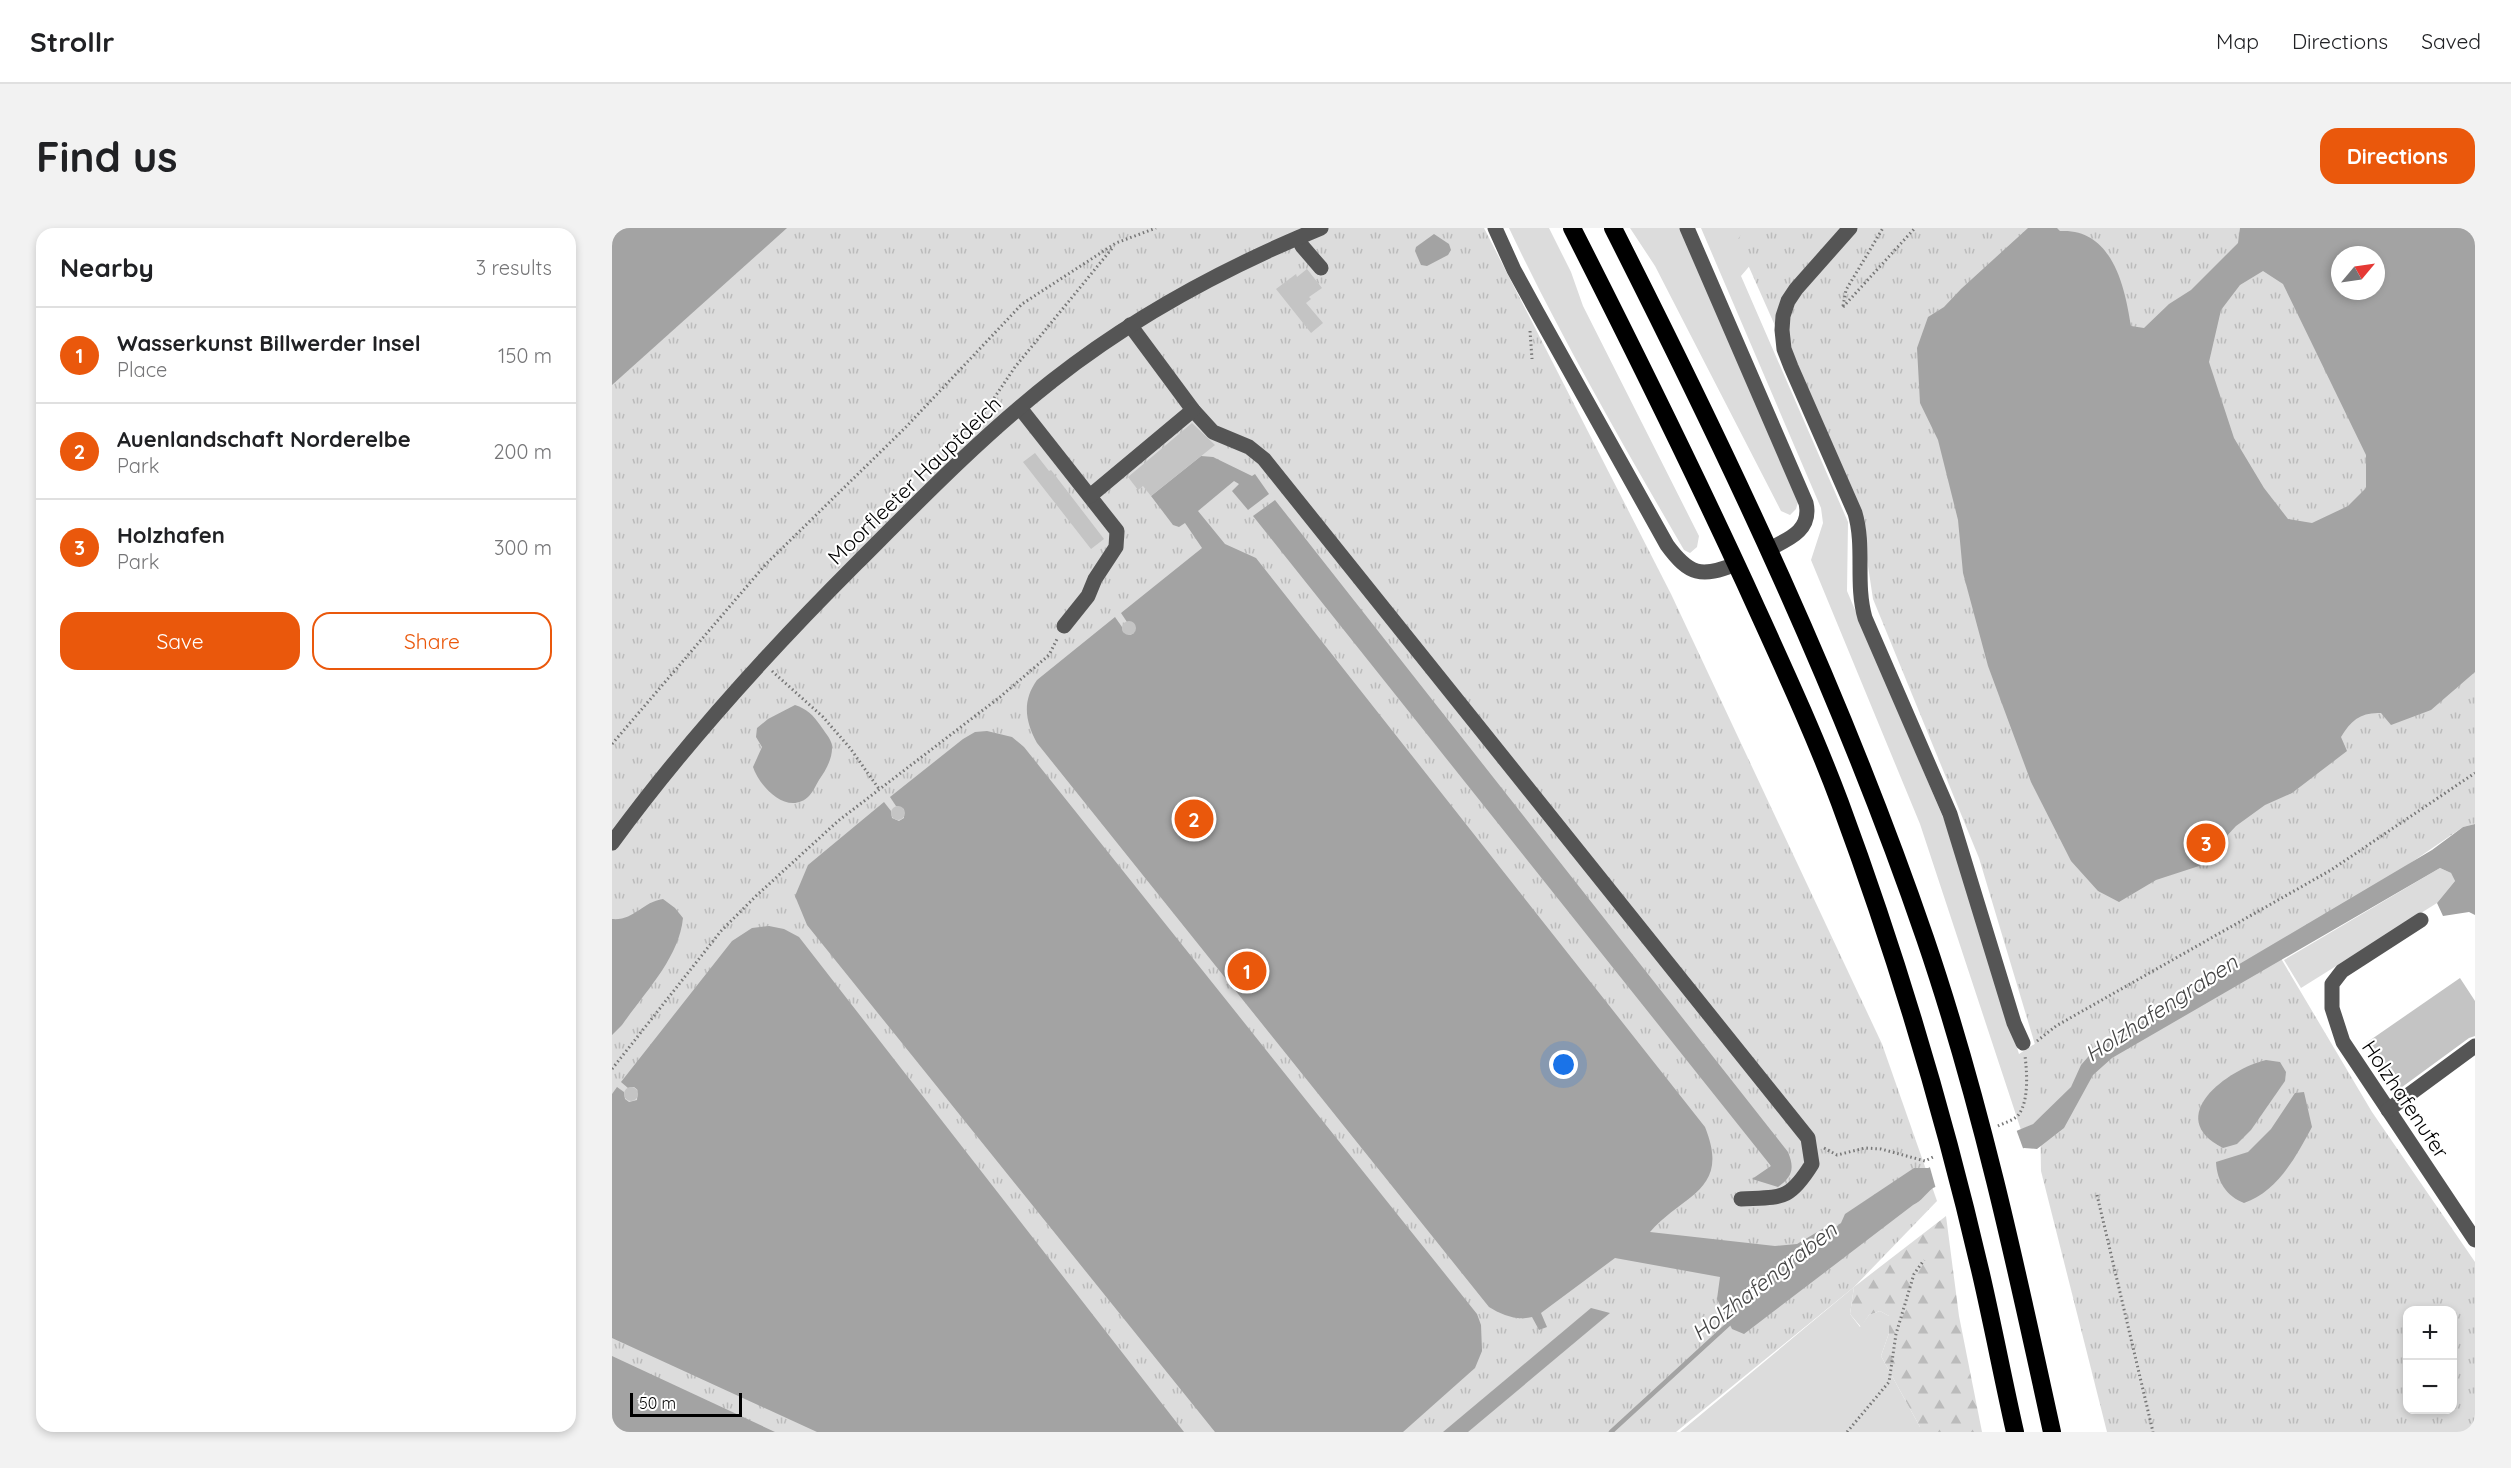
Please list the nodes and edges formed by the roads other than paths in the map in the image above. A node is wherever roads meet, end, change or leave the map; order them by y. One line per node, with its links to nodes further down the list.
1 (1495, 228): 14 (street)
2 (1572, 228): 14 (highway)
3 (1613, 228): 13 (highway)
4 (1687, 228): 13 (street)
5 (1850, 228): 18 (street)
6 (1318, 229): 7 (street, Moorfleeter Hauptdeich)
7 (1298, 238): 8 (street); 9 (street, Moorfleeter Hauptdeich)
8 (1321, 268)
9 (1130, 325): 10 (street, Moorfleeter Hauptdeich); 11 (street)
10 (1020, 408): 12 (street); 16 (street, Moorfleeter Hauptdeich)
11 (1193, 410): 12 (street); 21 (street)
12 (1090, 496): 15 (street)
13 (1769, 549): 24 (highway)
14 (1736, 564): 23 (highway)
15 (1064, 626)
16 (612, 843)
17 (2421, 920): 20 (street, Holzhafenufer)
18 (2023, 1043)
19 (2475, 1046): 20 (street)
20 (2388, 1110): 22 (street, Holzhafenufer)
21 (1741, 1199)
22 (2475, 1240)
23 (2015, 1432)
24 (2052, 1432)

